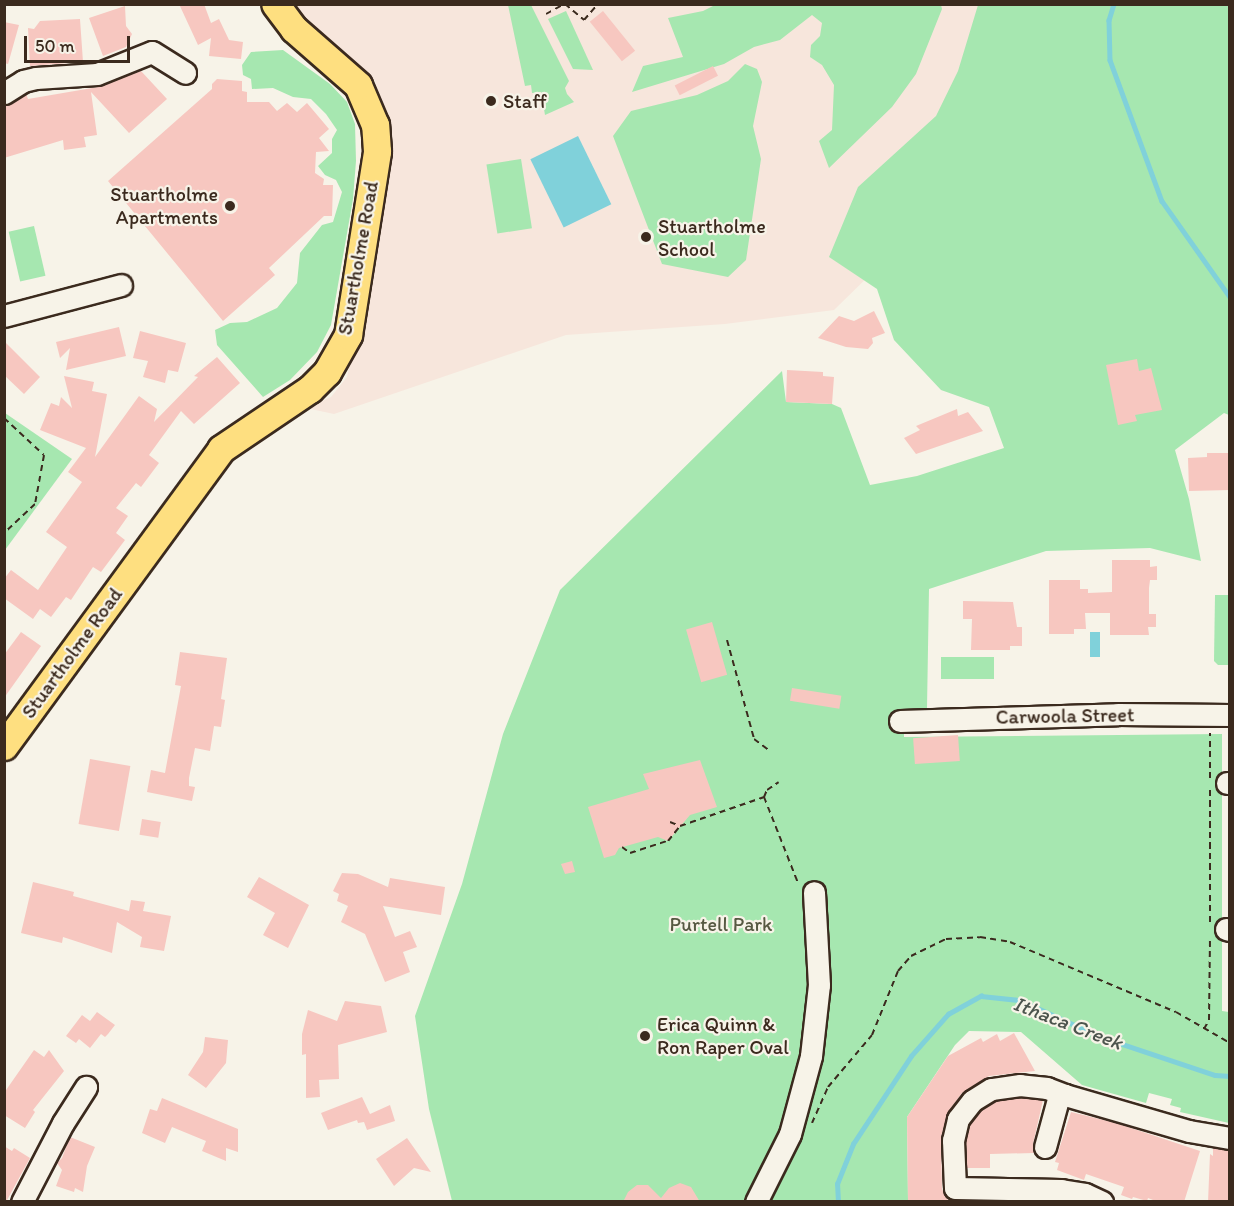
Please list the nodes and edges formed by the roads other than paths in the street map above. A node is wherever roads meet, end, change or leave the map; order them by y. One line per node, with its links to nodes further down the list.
1 (275, 4): 8 (main road, Stuartholme Road)
2 (185, 73): 3 (street)
3 (4, 93)
4 (121, 285): 5 (street)
5 (4, 316)
6 (1220, 715): 7 (street, Carwoola Street)
7 (900, 721)
8 (4, 746)
9 (807, 888): 16 (street)
10 (86, 1087): 15 (street)
11 (1065, 1095): 12 (street); 13 (street); 14 (street)
12 (1230, 1138)
13 (1045, 1147)
14 (955, 1195): 17 (street)
15 (22, 1202)
16 (756, 1202)
17 (1102, 1202)

